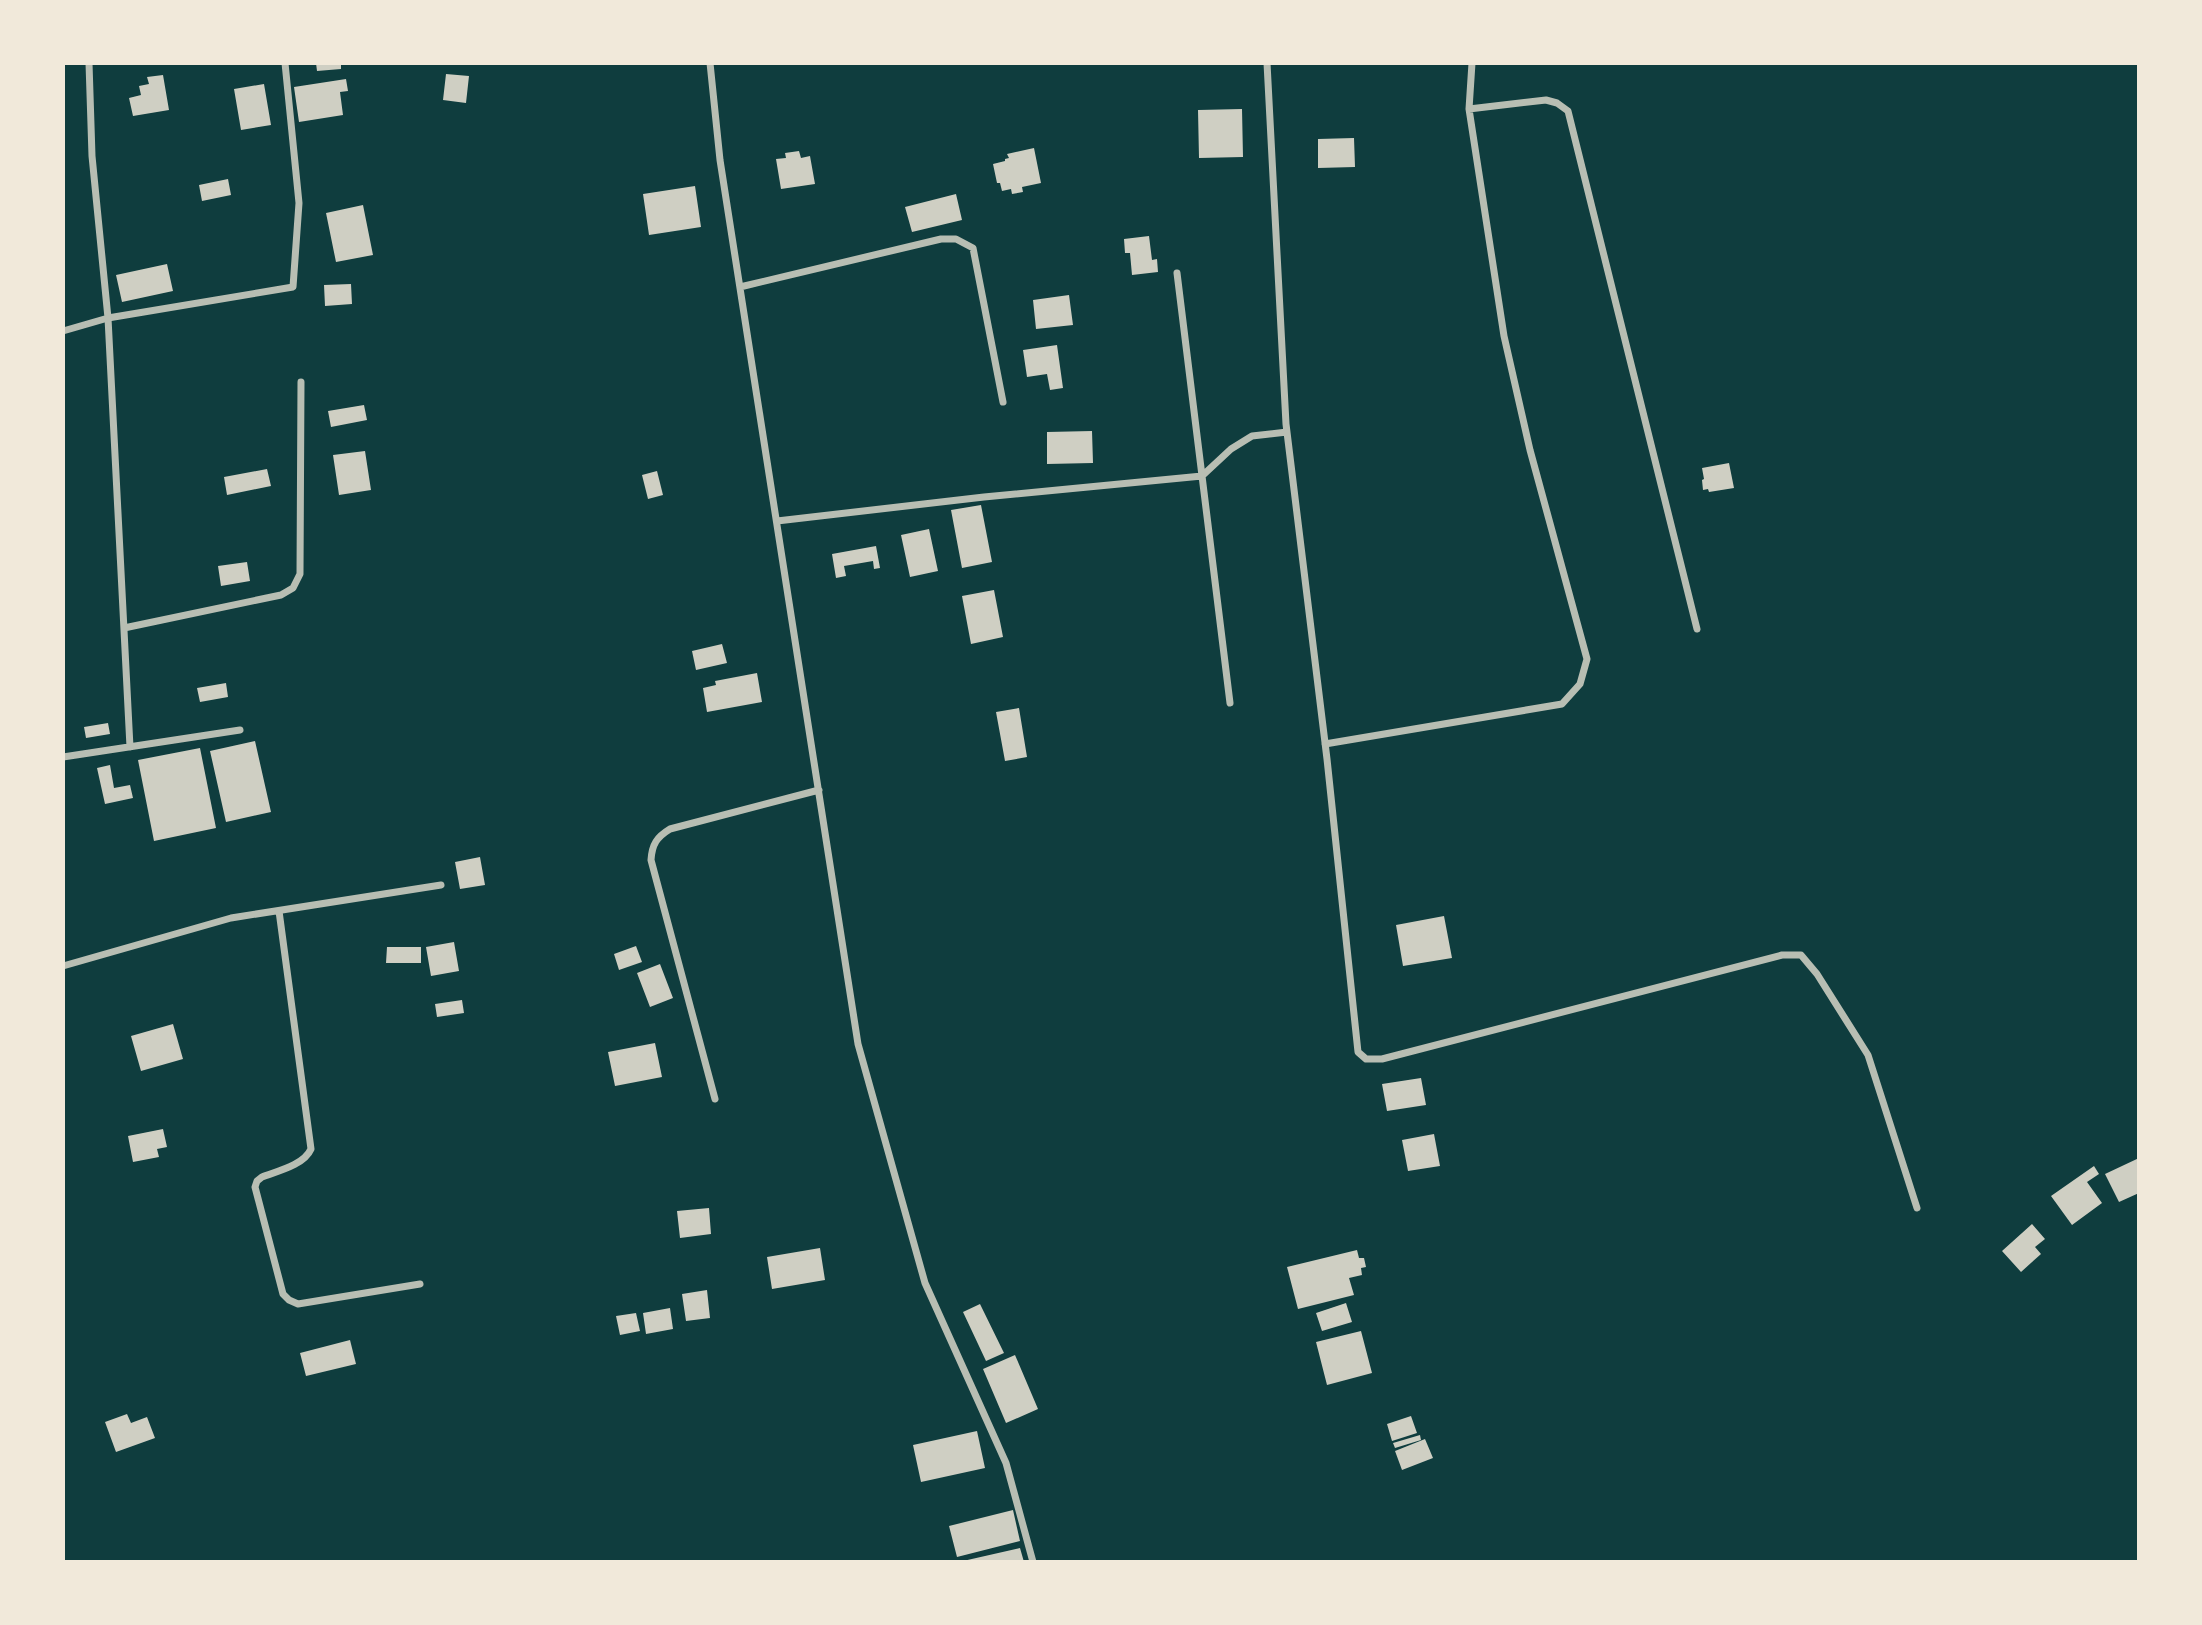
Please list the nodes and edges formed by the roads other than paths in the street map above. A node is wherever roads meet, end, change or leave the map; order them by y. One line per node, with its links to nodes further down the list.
1 (89, 63): 9 (street)
2 (285, 63): 9 (street)
3 (710, 63): 8 (street)
4 (1267, 63): 13 (street)
5 (1472, 63): 6 (street)
6 (1469, 109): 17 (street); 20 (street)
7 (1177, 273): 14 (street)
8 (740, 287): 12 (street); 15 (street)
9 (108, 318): 10 (street); 16 (street)
10 (63, 331)
11 (301, 382): 16 (street)
12 (1003, 402)
13 (1287, 432): 14 (street); 20 (street)
14 (1202, 476): 15 (street); 18 (street)
15 (777, 521): 23 (street)
16 (124, 628): 21 (street)
17 (1697, 629)
18 (1230, 703)
19 (240, 730): 21 (street)
20 (1325, 744): 28 (street)
21 (130, 747): 22 (street)
22 (63, 757)
23 (819, 790): 27 (street); 30 (street)
24 (442, 885): 25 (street)
25 (279, 911): 26 (street); 29 (street)
26 (63, 966)
27 (715, 1099)
28 (1917, 1208)
29 (419, 1284)
30 (1033, 1562)

